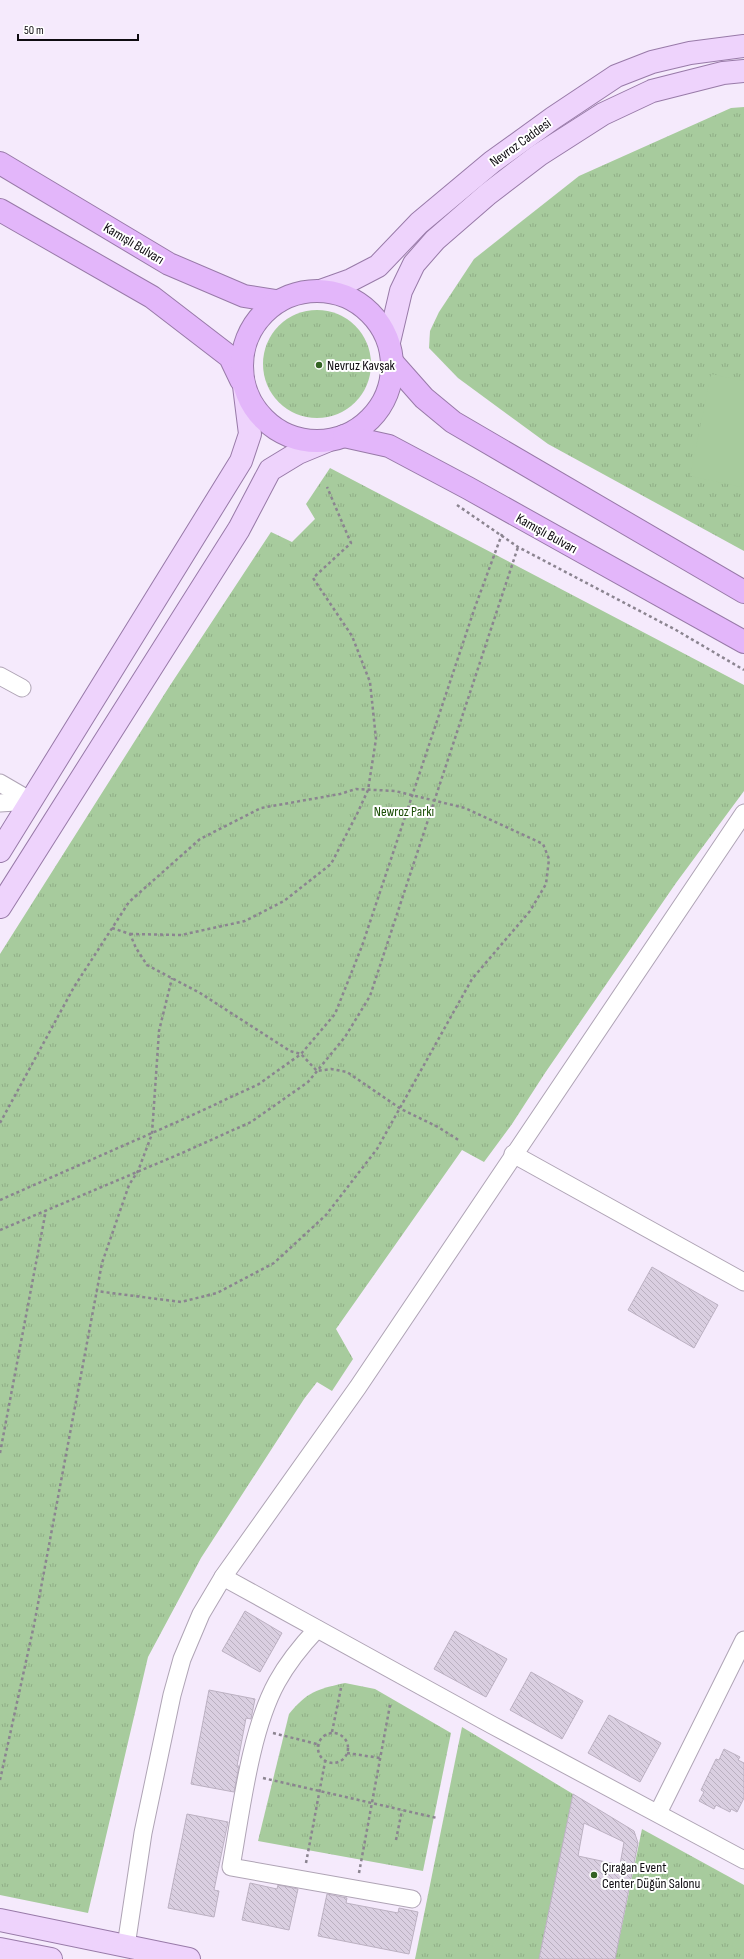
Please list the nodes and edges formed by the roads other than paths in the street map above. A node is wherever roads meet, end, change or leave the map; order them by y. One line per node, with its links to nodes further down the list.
1 (744, 46): 5 (main road, Nevroz Caddesi)
2 (744, 71): 7 (main road, Nevroz Caddesi)
3 (0, 163): 6 (highway, Kamışlı Bulvarı)
4 (0, 210): 9 (highway)
5 (323, 290): 6 (highway); 7 (highway)
6 (276, 302): 9 (highway)
7 (389, 342): 8 (highway)
8 (393, 363): 10 (highway); 11 (highway)
9 (244, 386): 10 (highway, Kamışlı Bulvarı); 16 (main road)
10 (336, 438): 12 (highway, Kamışlı Bulvarı); 20 (main road)
11 (744, 592)
12 (744, 642)
13 (0, 676): 14 (street)
14 (22, 688)
15 (0, 783): 16 (street)
16 (31, 800): 17 (street); 19 (main road)
17 (0, 803)
18 (744, 813): 21 (street)
19 (0, 851)
20 (0, 907)
21 (514, 1154): 22 (street); 23 (street)
22 (744, 1282)
23 (223, 1577): 24 (street); 30 (street)
24 (317, 1628): 26 (street); 28 (street)
25 (744, 1640): 26 (street)
26 (658, 1813): 27 (street)
27 (744, 1860)
28 (412, 1899)
29 (0, 1920): 30 (main road)
30 (126, 1946): 33 (main road)
31 (0, 1949): 32 (main road)
32 (51, 1959)
33 (189, 1959)

